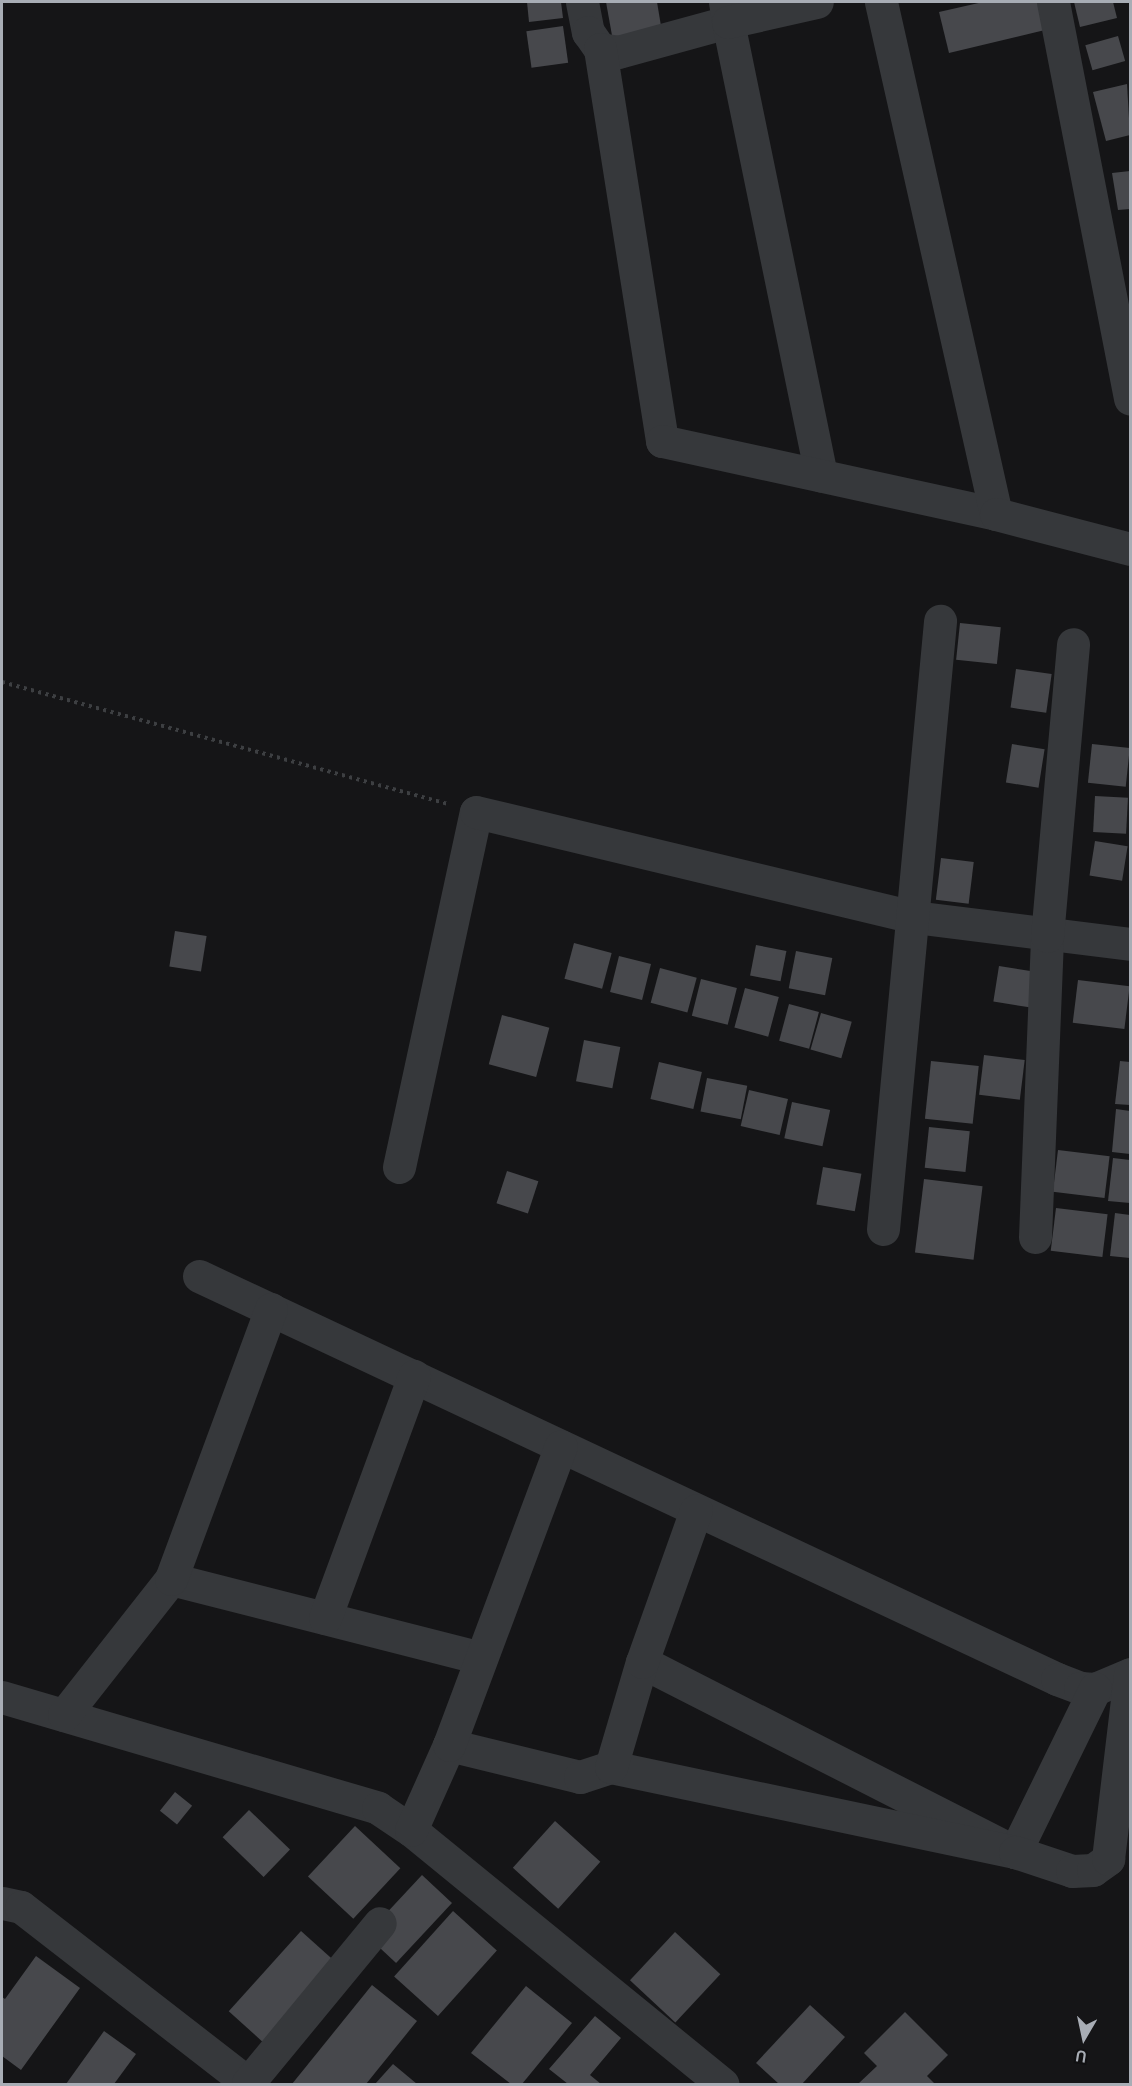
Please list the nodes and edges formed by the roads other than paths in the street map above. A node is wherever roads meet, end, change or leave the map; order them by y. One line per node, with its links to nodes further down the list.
1 (582, 2): 6 (street)
2 (817, 2): 5 (street)
3 (881, 2): 9 (street)
4 (1053, 2): 7 (street)
5 (726, 12): 6 (street); 8 (street)
6 (600, 49): 8 (street)
7 (1131, 399)
8 (821, 476): 9 (street)
9 (996, 514): 10 (street)
10 (1131, 549)
11 (940, 621): 13 (street)
12 (1073, 644): 14 (street)
13 (914, 917): 14 (street); 16 (street); 17 (street)
14 (1047, 936): 15 (street); 18 (street)
15 (1131, 944)
16 (399, 1167)
17 (883, 1229)
18 (1035, 1237)
19 (199, 1276): 20 (street)
20 (271, 1309): 21 (street); 24 (street)
21 (414, 1376): 22 (street); 25 (street)
22 (561, 1446): 23 (street); 26 (street)
23 (696, 1509): 27 (street); 29 (street)
24 (171, 1579): 25 (street); 31 (street)
25 (324, 1618): 26 (street)
26 (481, 1658): 32 (street)
27 (642, 1662): 33 (street); 35 (street)
28 (1130, 1674): 29 (street); 35 (street)
29 (1095, 1689): 35 (street)
30 (2, 1697): 31 (street)
31 (64, 1715): 34 (street)
32 (449, 1745): 33 (street); 34 (street)
33 (612, 1767): 35 (street)
34 (411, 1830): 39 (street)
35 (1015, 1852)
36 (2, 1903): 38 (street)
37 (380, 1923): 38 (street)
38 (248, 2084)
39 (722, 2085)

